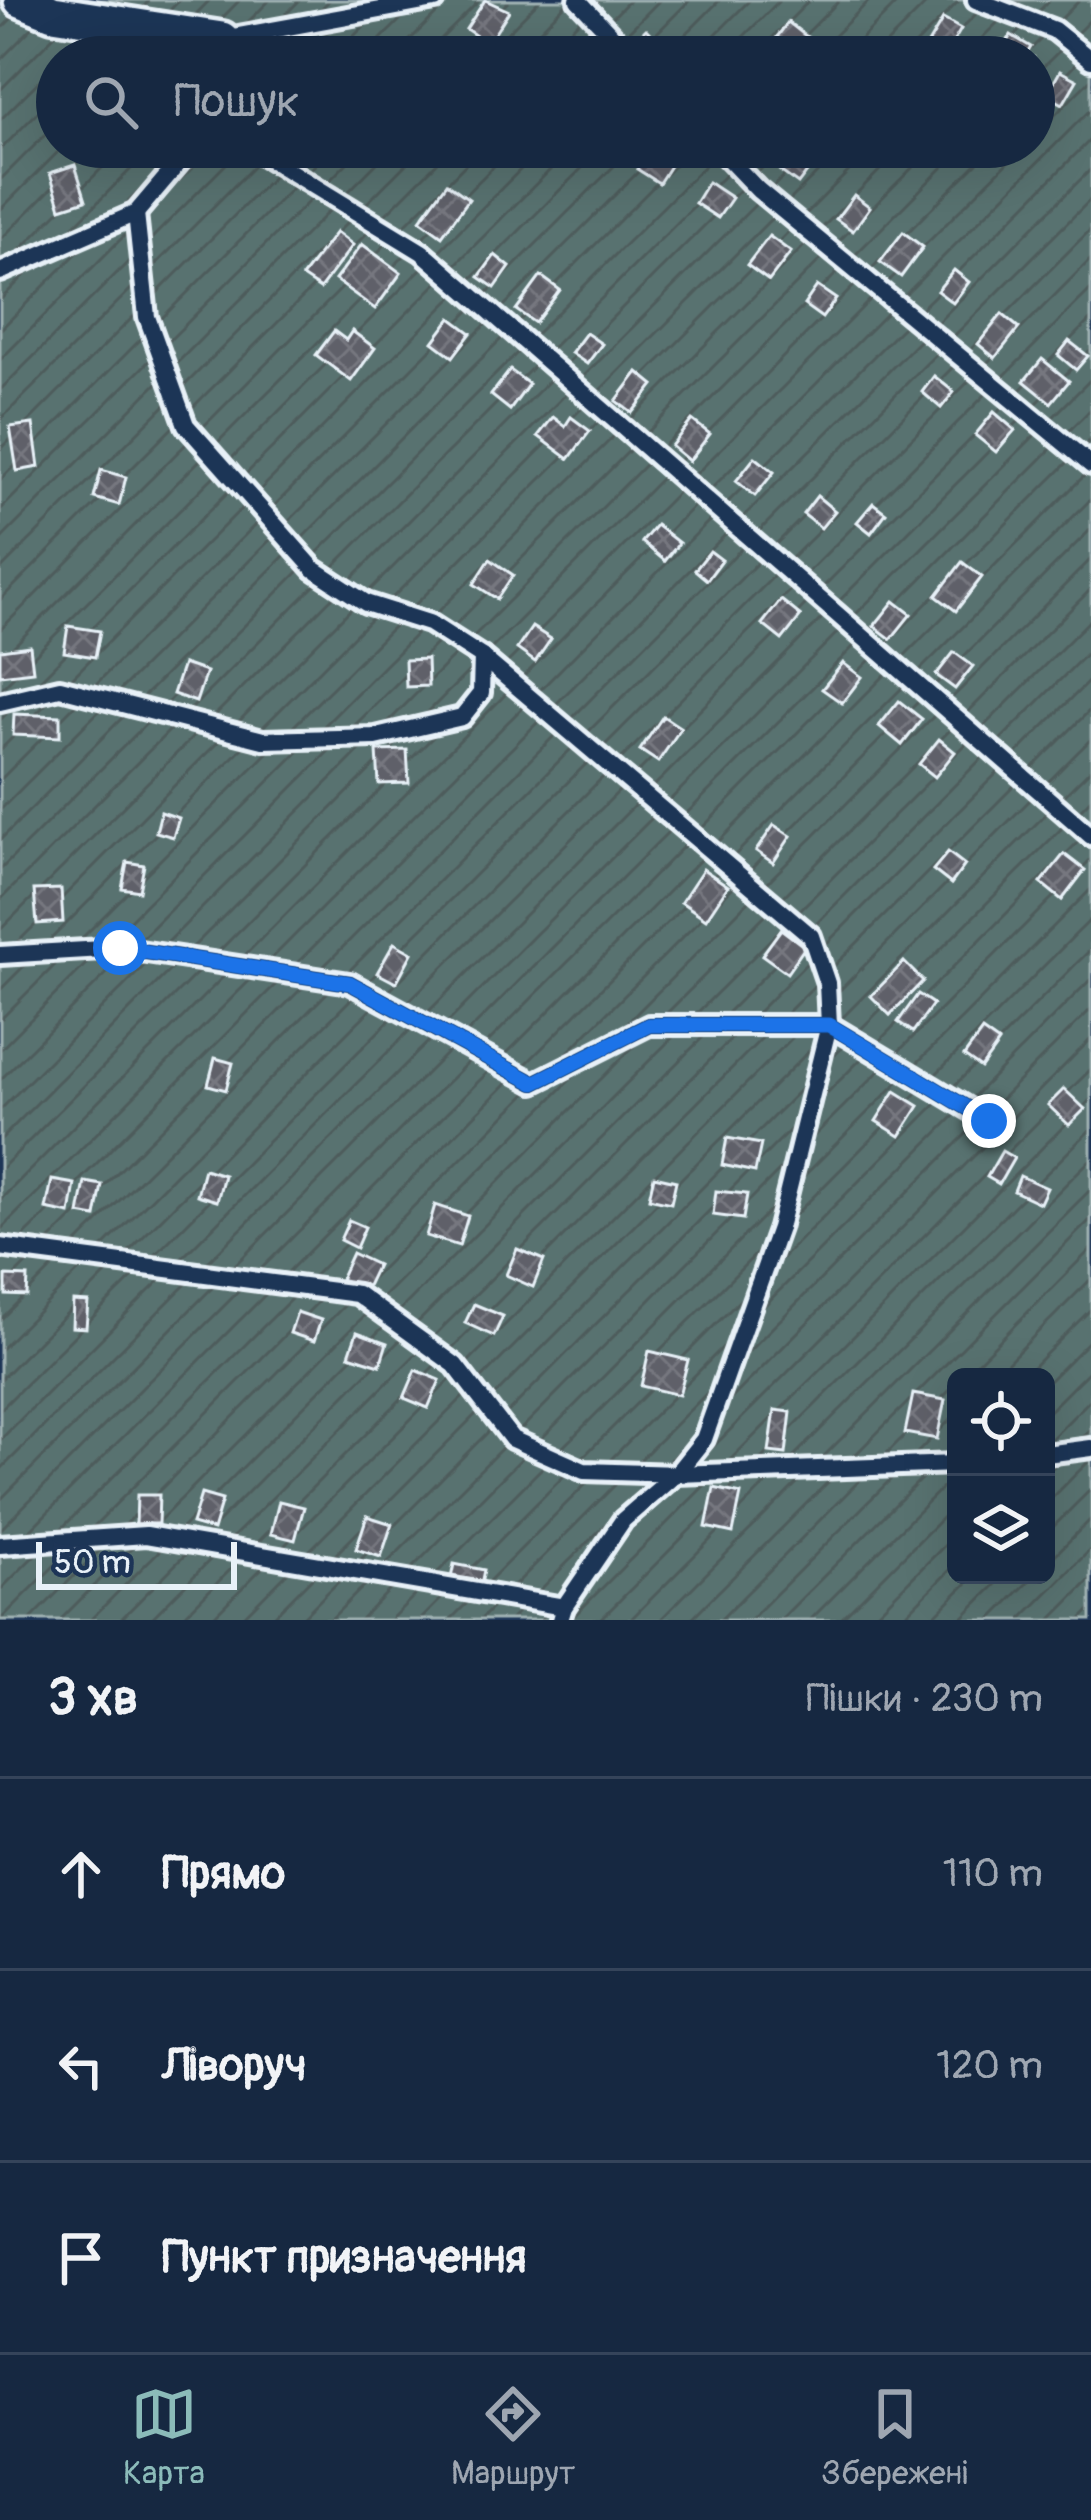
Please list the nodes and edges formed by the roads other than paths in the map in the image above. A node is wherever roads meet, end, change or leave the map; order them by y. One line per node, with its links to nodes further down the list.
1 (21, 0): 5 (street)
2 (434, 0): 6 (lane)
3 (578, 0): 7 (lane)
4 (976, 0): 8 (lane)
5 (164, 36)
6 (275, 36)
7 (612, 36)
8 (1091, 60)
9 (174, 168): 12 (lane)
10 (285, 168): 17 (lane)
11 (737, 168): 14 (lane)
12 (136, 213): 13 (lane); 15 (lane)
13 (0, 272)
14 (1091, 465)
15 (482, 657): 16 (lane); 19 (lane)
16 (0, 702)
17 (1091, 836)
18 (0, 955): 19 (lane)
19 (829, 1025): 20 (lane); 25 (lane)
20 (989, 1121)
21 (0, 1246): 25 (lane)
22 (1091, 1448): 23 (lane)
23 (1055, 1453)
24 (947, 1464): 25 (lane)
25 (676, 1474): 27 (lane)
26 (0, 1545): 27 (lane)
27 (562, 1614)

